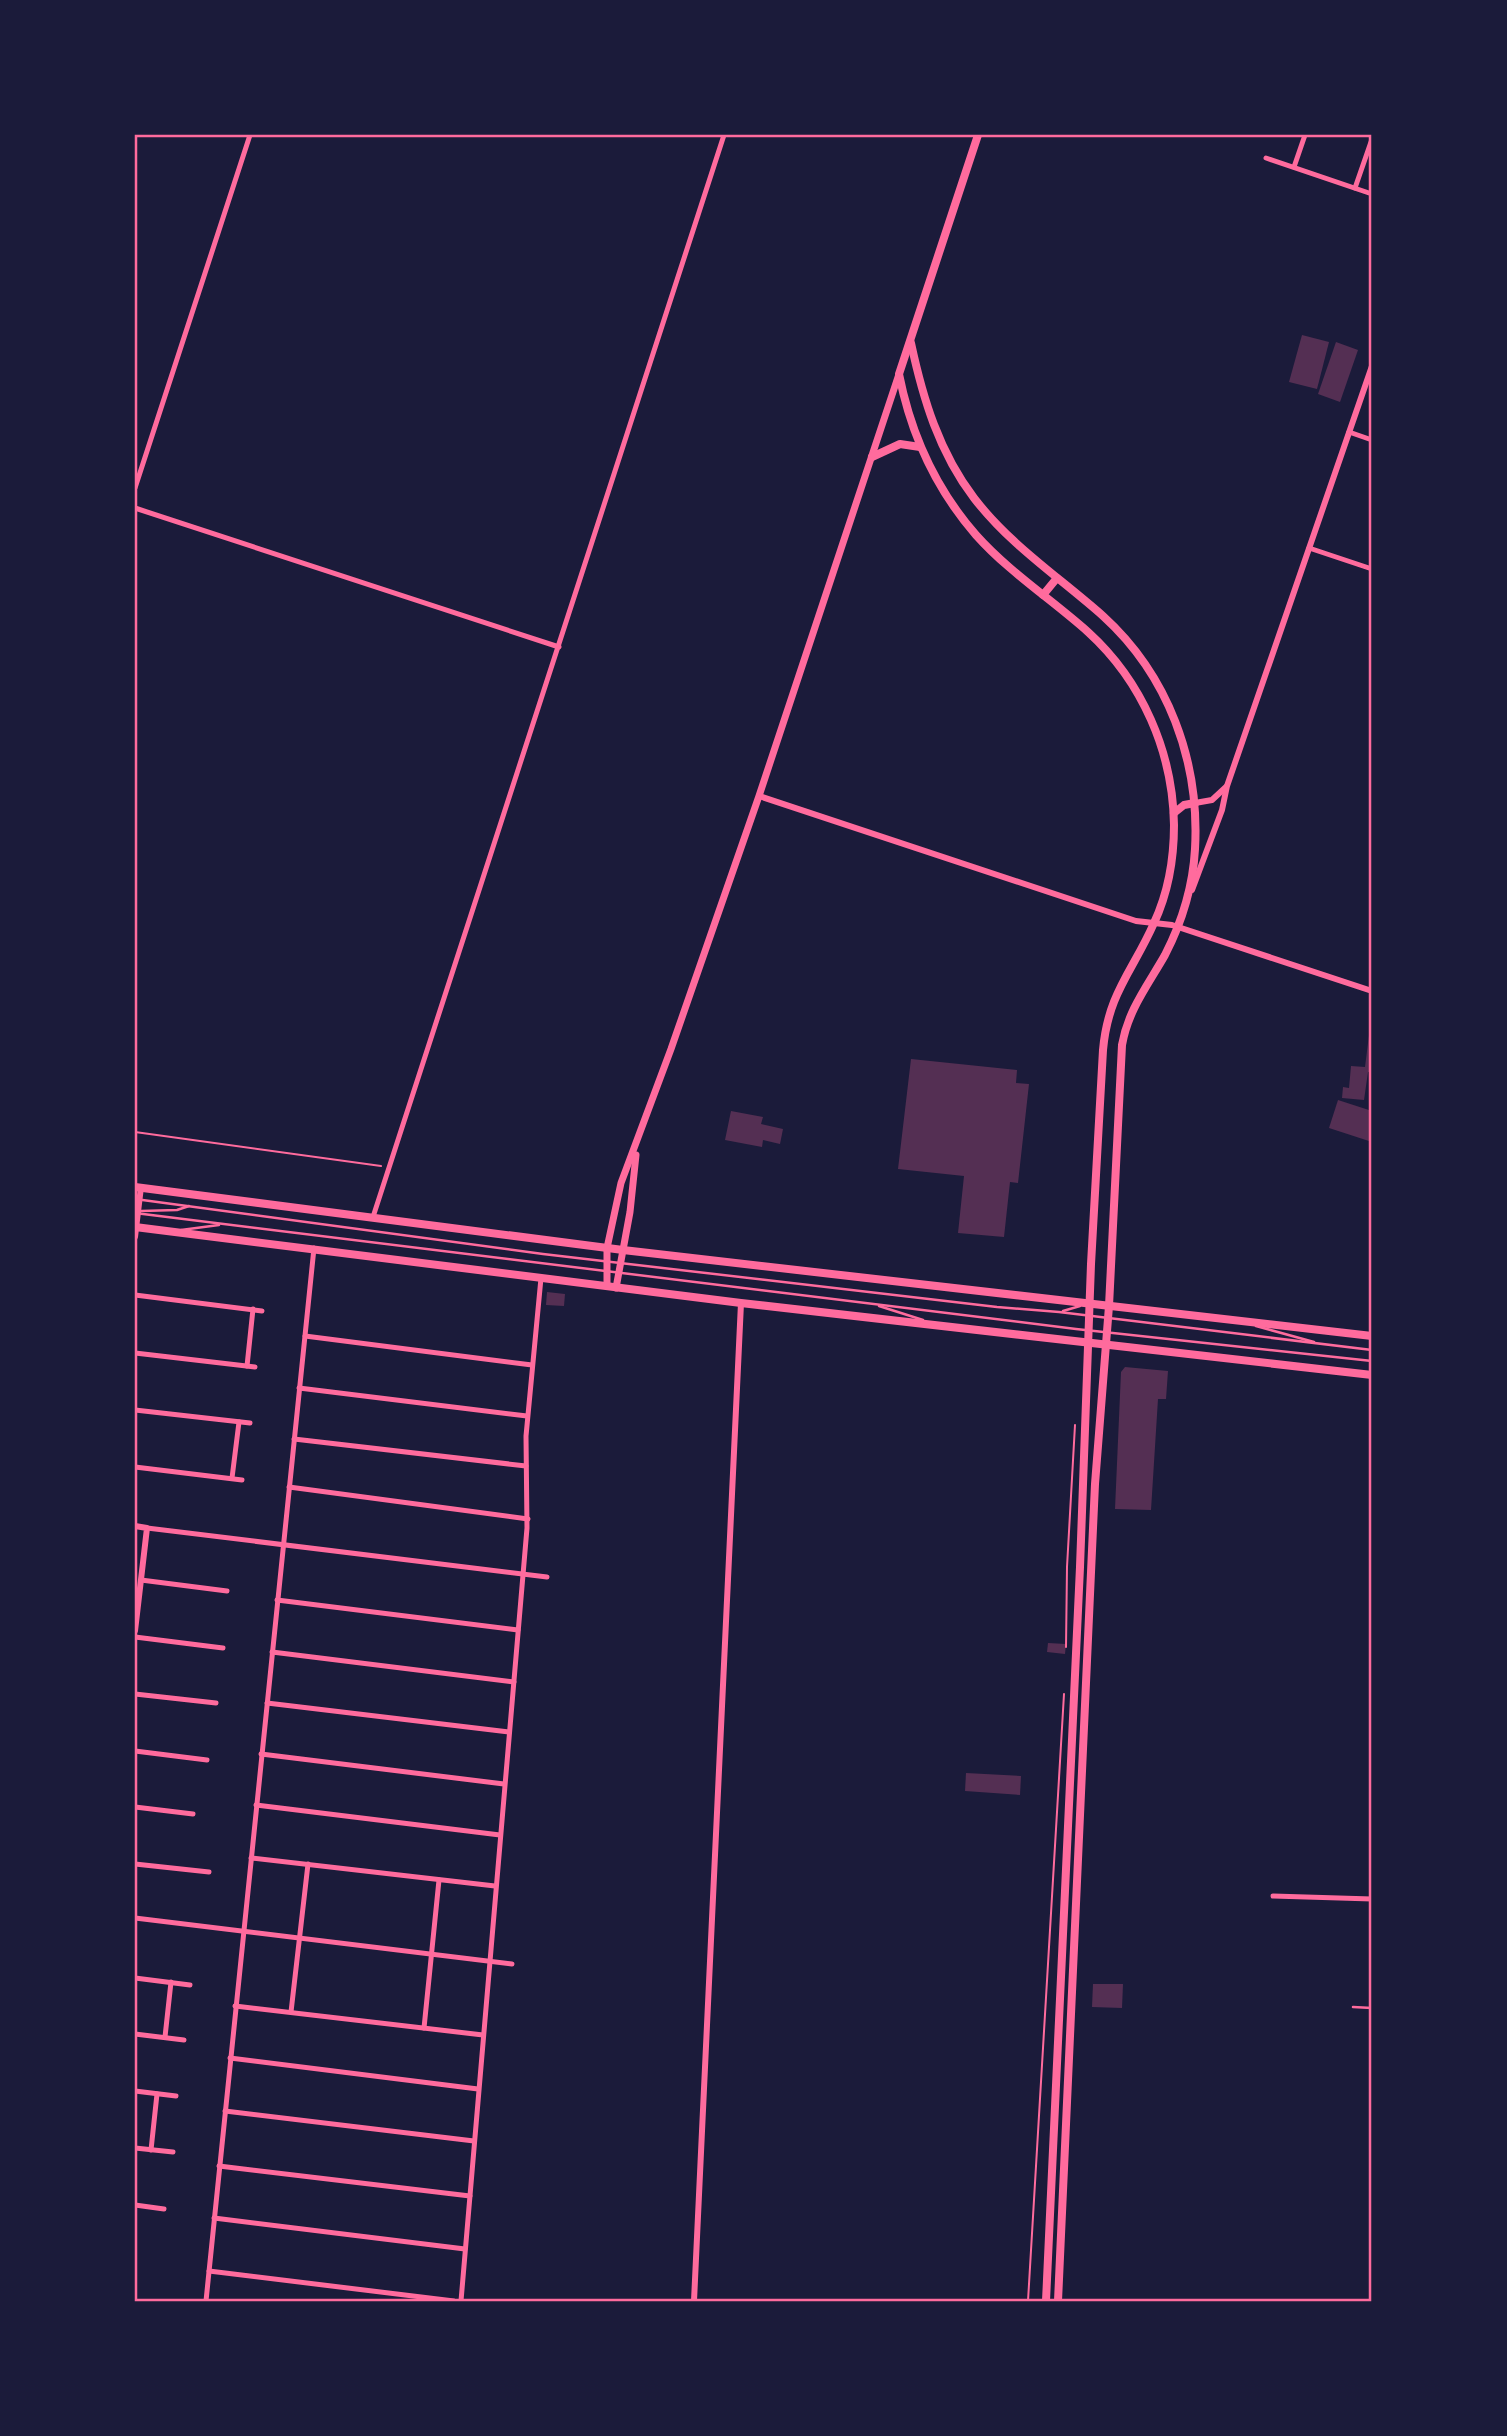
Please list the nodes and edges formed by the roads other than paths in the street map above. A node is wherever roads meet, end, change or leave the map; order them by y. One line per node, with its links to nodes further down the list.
1 (250, 135): 17 (street)
2 (724, 135): 23 (street)
3 (978, 135): 10 (main road)
4 (1305, 135): 7 (street)
5 (1372, 139): 8 (street)
6 (1266, 158): 7 (street)
7 (1294, 167): 8 (street)
8 (1355, 188): 9 (street)
9 (1372, 194)
10 (910, 340): 12 (main road); 21 (main road)
11 (1372, 366): 13 (street)
12 (899, 374): 15 (main road); 16 (main road)
13 (1349, 432): 14 (street); 19 (street)
14 (1372, 440)
15 (920, 447): 16 (main road); 22 (main road)
16 (872, 457): 25 (main road)
17 (135, 488)
18 (135, 508): 23 (street)
19 (1309, 548): 20 (street); 24 (street)
20 (1372, 569)
21 (1057, 578): 22 (main road); 26 (main road)
22 (1043, 595): 27 (main road)
23 (559, 646): 39 (street)
24 (1227, 786): 26 (street); 28 (street)
25 (759, 796): 29 (street); 32 (main road)
26 (1195, 803): 27 (main road); 28 (main road)
27 (1174, 813): 29 (main road)
28 (1187, 898): 30 (main road)
29 (1154, 923): 30 (street); 56 (main road)
30 (1178, 927): 31 (street); 57 (main road)
31 (1372, 991)
32 (638, 1141): 35 (main road); 36 (main road)
33 (138, 1187): 34 (street); 39 (main road)
34 (137, 1200): 37 (lane); 38 (street)
35 (616, 1202): 36 (main road); 45 (main road)
36 (631, 1203): 46 (main road)
37 (190, 1206): 38 (lane); 47 (lane)
38 (136, 1213): 40 (lane); 41 (street)
39 (373, 1217): 45 (main road)
40 (225, 1224): 42 (lane); 49 (lane)
41 (135, 1227): 42 (main road); 43 (street)
42 (171, 1231): 44 (main road)
43 (135, 1237)
44 (314, 1248): 51 (main road); 67 (street)
45 (607, 1248): 46 (main road); 47 (main road)
46 (623, 1250): 48 (main road); 56 (main road)
47 (606, 1261): 48 (lane); 49 (main road)
48 (620, 1262): 50 (main road); 60 (lane)
49 (606, 1273): 50 (lane); 52 (main road)
50 (618, 1274): 52 (main road); 55 (lane)
51 (541, 1278): 52 (main road); 75 (street)
52 (612, 1287): 54 (main road)
53 (135, 1295): 58 (street)
54 (741, 1303): 64 (main road); 163 (street)
55 (873, 1304): 64 (lane); 65 (lane)
56 (1090, 1304): 57 (main road); 60 (lane); 61 (main road)
57 (1109, 1306): 62 (main road); 63 (main road)
58 (253, 1310): 59 (street); 76 (street)
59 (262, 1311)
60 (1059, 1312): 61 (lane)
61 (1089, 1317): 62 (lane); 65 (main road)
62 (1108, 1319): 66 (main road); 70 (lane)
63 (1235, 1321): 68 (main road); 70 (lane)
64 (942, 1326): 69 (main road)
65 (1089, 1331): 66 (lane); 69 (main road)
66 (1107, 1332): 71 (main road); 74 (lane)
67 (304, 1336): 75 (street); 79 (street)
68 (1372, 1336)
69 (1088, 1344): 71 (main road); 164 (main road)
70 (1324, 1345): 72 (lane)
71 (1105, 1346): 78 (main road); 165 (main road)
72 (1372, 1350)
73 (135, 1353): 76 (street)
74 (1372, 1361)
75 (532, 1365): 81 (street)
76 (247, 1366): 77 (street)
77 (255, 1367)
78 (1372, 1375)
79 (299, 1388): 81 (street); 84 (street)
80 (135, 1410): 82 (street)
81 (527, 1416): 86 (street)
82 (239, 1422): 83 (street); 87 (street)
83 (250, 1423)
84 (294, 1438): 86 (street); 89 (street)
85 (135, 1466): 87 (street)
86 (526, 1466): 90 (street)
87 (232, 1478): 88 (street)
88 (242, 1480)
89 (289, 1487): 90 (street); 93 (street)
90 (528, 1519): 94 (street)
91 (135, 1526): 92 (street)
92 (147, 1528): 93 (street); 96 (street)
93 (283, 1545): 94 (street); 98 (street)
94 (523, 1574): 95 (street); 99 (street)
95 (547, 1577)
96 (141, 1580): 97 (street); 100 (street)
97 (227, 1591)
98 (277, 1600): 99 (street); 103 (street)
99 (518, 1630): 104 (street)
100 (135, 1631)
101 (135, 1637): 102 (street)
102 (223, 1648)
103 (272, 1652): 104 (street); 107 (street)
104 (514, 1682): 108 (street)
105 (135, 1694): 106 (street)
106 (216, 1703)
107 (267, 1703): 108 (street); 110 (street)
108 (509, 1732): 112 (street)
109 (135, 1751): 111 (street)
110 (261, 1754): 112 (street); 113 (street)
111 (207, 1760)
112 (505, 1784): 116 (street)
113 (256, 1805): 116 (street); 117 (street)
114 (135, 1807): 115 (street)
115 (193, 1814)
116 (500, 1835): 122 (street)
117 (251, 1858): 119 (street); 126 (street)
118 (135, 1864): 120 (street)
119 (308, 1864): 121 (street); 127 (street)
120 (209, 1872)
121 (439, 1880): 122 (street); 128 (street)
122 (495, 1886): 129 (street)
123 (1273, 1896): 124 (street)
124 (1372, 1899)
125 (135, 1919): 126 (street)
126 (243, 1931): 127 (street); 134 (street)
127 (299, 1938): 128 (street); 137 (street)
128 (431, 1954): 129 (street); 138 (street)
129 (489, 1961): 130 (street); 140 (street)
130 (512, 1964)
131 (135, 1978): 132 (street)
132 (171, 1982): 133 (street); 141 (street)
133 (190, 1985)
134 (235, 2006): 137 (street); 143 (street)
135 (1353, 2007): 136 (lane)
136 (1372, 2008)
137 (291, 2012): 138 (street)
138 (424, 2028): 140 (street)
139 (135, 2034): 141 (street)
140 (482, 2035): 144 (street)
141 (165, 2038): 142 (street)
142 (184, 2040)
143 (230, 2058): 144 (street); 148 (street)
144 (478, 2089): 149 (street)
145 (135, 2091): 146 (street)
146 (157, 2094): 147 (street); 151 (street)
147 (176, 2096)
148 (225, 2111): 149 (street); 153 (street)
149 (474, 2141): 154 (street)
150 (135, 2148): 151 (street)
151 (151, 2150): 152 (street)
152 (173, 2152)
153 (219, 2166): 154 (street); 157 (street)
154 (470, 2196): 158 (street)
155 (135, 2205): 156 (street)
156 (164, 2209)
157 (214, 2218): 158 (street); 159 (street)
158 (465, 2249): 162 (street)
159 (209, 2271): 160 (street); 161 (street)
160 (206, 2301)
161 (454, 2301)
162 (461, 2301)
163 (694, 2301)
164 (1046, 2301)
165 (1058, 2301)

